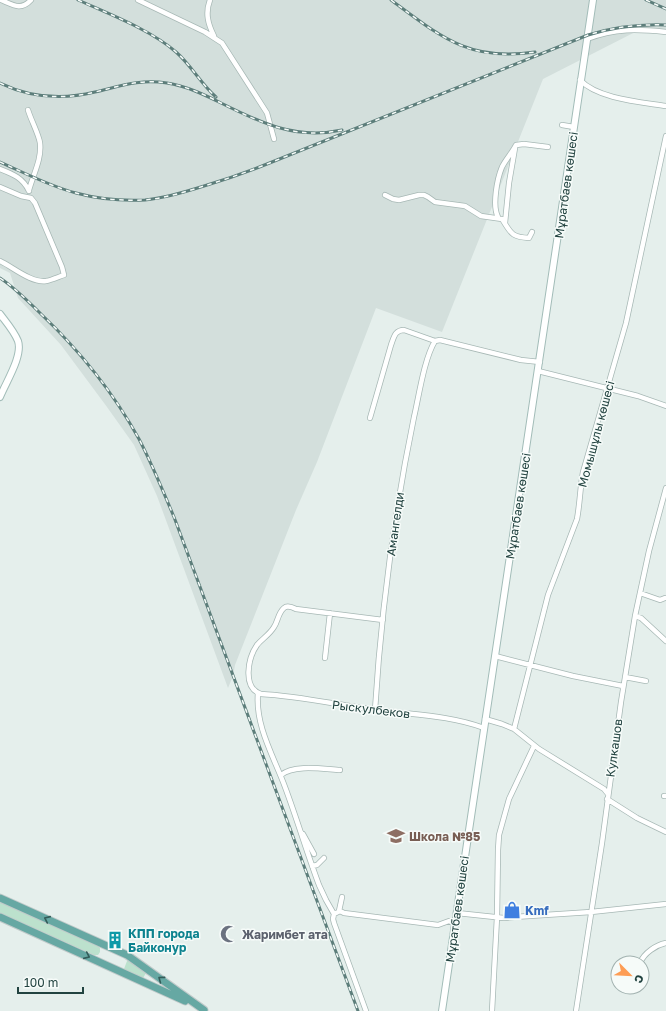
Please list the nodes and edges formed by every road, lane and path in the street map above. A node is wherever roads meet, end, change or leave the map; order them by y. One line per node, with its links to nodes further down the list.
1 (1, 0): 2 (street)
2 (31, 0)
3 (138, 0): 7 (street)
4 (210, 0): 7 (street)
5 (593, 0): 8 (street, Мұратбаев көшесі)
6 (666, 32): 8 (street)
7 (214, 37): 15 (street)
8 (587, 39): 9 (street, Мұратбаев көшесі)
9 (580, 80): 10 (street); 13 (street, Мұратбаев көшесі)
10 (666, 106)
11 (28, 110): 20 (street)
12 (562, 125): 13 (street)
13 (574, 127): 29 (street, Мұратбаев көшесі)
14 (666, 136): 31 (street, Момышұлы көшесі)
15 (274, 139)
16 (516, 145): 17 (street); 23 (street); 24 (street)
17 (548, 147)
18 (0, 169): 20 (street)
19 (0, 187): 22 (street)
20 (29, 190): 22 (street)
21 (385, 195): 23 (street)
22 (31, 198): 26 (street)
23 (498, 217): 24 (street)
24 (505, 222): 25 (street)
25 (532, 232)
26 (0, 261)
27 (0, 314): 32 (street)
28 (435, 341): 29 (street); 34 (street); 40 (street, Амангелди)
29 (540, 362): 30 (street, Мұратбаев көшесі)
30 (538, 371): 31 (street); 42 (street, Мұратбаев көшесі)
31 (608, 388): 33 (street); 44 (street, Момышұлы көшесі)
32 (0, 397)
33 (666, 406)
34 (370, 418)
35 (666, 488): 36 (street, Кулкашов)
36 (640, 593): 37 (street); 39 (street, Кулкашов)
37 (665, 598)
38 (330, 613): 40 (street); 43 (street); 48 (street)
39 (635, 616): 41 (street); 45 (street, Кулкашов)
40 (383, 620): 49 (street, Амангелди)
41 (666, 641)
42 (496, 656): 44 (street); 50 (street, Мұратбаев көшесі)
43 (325, 658)
44 (530, 665): 47 (street); 52 (street, Момышұлы көшесі)
45 (624, 677): 46 (street); 47 (street, Кулкашов)
46 (646, 681)
47 (623, 686): 56 (street, Кулкашов)
48 (258, 693): 49 (street, Рыскулбеков); 55 (street)
49 (375, 710): 51 (street, Рыскулбеков)
50 (485, 719): 51 (street, Мұратбаев көшесі); 52 (street)
51 (484, 728): 67 (street, Мұратбаев көшесі)
52 (514, 729): 53 (street)
53 (534, 746): 56 (street); 70 (street)
54 (340, 770): 55 (street)
55 (281, 775): 57 (street)
56 (607, 796): 58 (street); 66 (street, Кулкашов)
57 (300, 832): 59 (street); 61 (street)
58 (666, 832)
59 (314, 854)
60 (324, 858): 61 (street)
61 (312, 866): 68 (street)
62 (342, 897): 65 (street)
63 (0, 898): 74 (main road, one-way to 63)
64 (666, 904): 66 (street)
65 (339, 911): 68 (street); 71 (street)
66 (591, 912): 70 (street); 78 (street, Кулкашов)
67 (457, 913): 70 (street); 71 (street, Мұратбаев көшесі)
68 (334, 914): 75 (street)
69 (0, 917): 74 (main road, one-way to 74)
70 (497, 917): 77 (street)
71 (455, 923): 76 (street, Мұратбаев көшесі)
72 (666, 943): 73 (street)
73 (646, 955)
74 (205, 1011)
75 (366, 1011)
76 (442, 1011)
77 (492, 1011)
78 (576, 1011)

